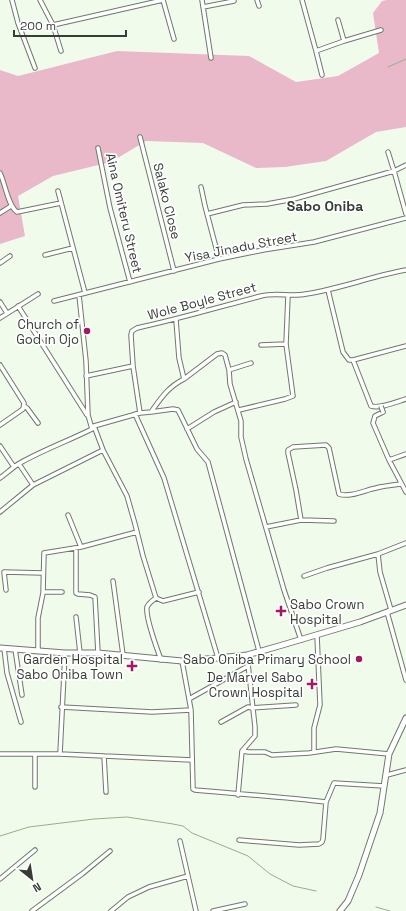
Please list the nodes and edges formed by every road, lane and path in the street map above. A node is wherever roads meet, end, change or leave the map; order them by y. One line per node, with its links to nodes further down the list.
1 (12, 0): 18 (street)
2 (40, 0): 11 (street)
3 (163, 0): 11 (street); 13 (street)
4 (202, 0): 8 (street)
5 (257, 0): 9 (street)
6 (302, 0): 16 (street)
7 (234, 1): 8 (street)
8 (203, 6): 17 (street)
9 (259, 6)
10 (338, 20): 14 (street)
11 (53, 25): 15 (street)
12 (381, 30): 14 (street)
13 (174, 39)
14 (344, 41): 16 (street)
15 (61, 51)
16 (316, 51): 19 (street)
17 (211, 58)
18 (35, 68)
19 (322, 76)
20 (140, 137): 40 (street, Salako Close)
21 (98, 148): 41 (street, Aina Omiteru Street)
22 (388, 152): 24 (street)
23 (406, 165): 24 (street)
24 (394, 171): 31 (street); 32 (street)
25 (0, 173): 29 (street)
26 (201, 187): 31 (street)
27 (58, 191): 28 (street)
28 (61, 203): 29 (street); 34 (street)
29 (11, 206): 30 (street)
30 (0, 213)
31 (207, 214): 37 (street)
32 (406, 214)
33 (406, 218): 37 (street, Yisa Jinadu Street)
34 (73, 248): 35 (street); 43 (street)
35 (45, 255)
36 (10, 256): 38 (street)
37 (219, 259): 40 (street, Yisa Jinadu Street)
38 (0, 263)
39 (406, 270): 42 (street, Wole Boyle Street)
40 (174, 271): 41 (street, Yisa Jinadu Street)
41 (130, 282): 43 (street, Yisa Jinadu Street)
42 (328, 290): 46 (street, Wole Boyle Street); 56 (street)
43 (84, 293): 45 (street, Yisa Jinadu Street)
44 (38, 294): 49 (street)
45 (79, 295): 47 (street, Yisa Jinadu Street); 61 (street)
46 (288, 296): 52 (street, Wole Boyle Street); 53 (street)
47 (54, 300)
48 (0, 302): 50 (street)
49 (18, 306): 50 (street); 71 (street)
50 (7, 313): 51 (street)
51 (0, 318)
52 (176, 320): 59 (street, Wole Boyle Street); 62 (street)
53 (286, 344): 54 (street); 67 (street)
54 (261, 345)
55 (406, 346): 56 (street)
56 (353, 360): 66 (street)
57 (251, 363): 60 (street)
58 (0, 365): 65 (street)
59 (133, 366): 61 (street); 69 (street, Wole Boyle Street)
60 (228, 370): 62 (street); 64 (street)
61 (86, 376): 71 (street)
62 (184, 379): 68 (street)
63 (406, 399): 66 (street)
64 (236, 402): 67 (street); 75 (street)
65 (24, 406): 72 (street); 73 (street)
66 (382, 406): 79 (street, bridge)
67 (239, 410): 90 (street)
68 (151, 412): 69 (street); 75 (street)
69 (140, 413): 70 (street)
70 (135, 414): 74 (street); 102 (street)
71 (88, 415): 74 (street)
72 (38, 423)
73 (0, 425)
74 (93, 427): 77 (street); 80 (street)
75 (187, 429): 112 (street)
76 (0, 446): 81 (street)
77 (103, 450): 84 (street); 91 (street)
78 (406, 454): 79 (street)
79 (389, 460): 83 (street)
80 (19, 464): 81 (street); 84 (street)
81 (14, 467): 82 (street)
82 (0, 478)
83 (401, 484): 85 (street); 88 (street)
84 (33, 485): 86 (street)
85 (406, 492)
86 (0, 512)
87 (68, 516): 93 (street)
88 (301, 520): 89 (street); 90 (street)
89 (334, 521)
90 (266, 527): 108 (street)
91 (138, 532): 93 (street); 103 (street)
92 (406, 543): 95 (street)
93 (81, 547): 94 (street)
94 (76, 548): 96 (street); 115 (street)
95 (378, 554): 97 (street); 105 (street)
96 (43, 573): 99 (street); 100 (street)
97 (304, 576)
98 (113, 582): 116 (street)
99 (6, 590)
100 (43, 592): 101 (street); 111 (street)
101 (62, 592)
102 (199, 592): 103 (street); 118 (street)
103 (156, 598): 119 (street)
104 (406, 605): 105 (main road)
105 (389, 611): 107 (main road); 122 (street)
106 (76, 617): 114 (street)
107 (317, 635): 108 (main road); 134 (street)
108 (301, 640): 112 (main road)
109 (2, 648): 110 (main road); 130 (street)
110 (15, 649): 111 (main road); 123 (street)
111 (38, 651): 113 (main road)
112 (259, 651): 117 (main road)
113 (64, 653): 114 (main road); 126 (street)
114 (80, 653): 115 (main road)
115 (98, 653): 116 (main road)
116 (123, 655): 119 (main road)
117 (247, 655): 118 (main road); 121 (street)
118 (218, 658): 120 (main road)
119 (161, 660): 120 (main road)
120 (182, 661): 124 (street)
121 (248, 666): 124 (street); 127 (street)
122 (406, 680)
123 (22, 695)
124 (189, 699): 128 (street)
125 (296, 705): 127 (street)
126 (62, 708): 128 (street); 137 (street)
127 (252, 708): 131 (street); 133 (street)
128 (191, 710): 140 (street)
129 (406, 718): 132 (main road)
130 (21, 722)
131 (222, 722)
132 (404, 728): 138 (main road)
133 (242, 751): 134 (street); 146 (street)
134 (314, 752): 138 (street)
135 (0, 754): 136 (street)
136 (35, 754): 137 (street); 144 (street)
137 (60, 754): 139 (street)
138 (389, 754): 142 (main road)
139 (104, 756): 140 (street); 145 (street)
140 (192, 760): 146 (street)
141 (406, 770): 142 (street)
142 (387, 775): 143 (main road)
143 (384, 786): 147 (street); 159 (main road)
144 (35, 788)
145 (106, 792)
146 (238, 795): 147 (street)
147 (326, 802): 148 (street)
148 (239, 840)
149 (180, 841): 152 (street)
150 (35, 850): 153 (street)
151 (110, 851): 155 (street)
152 (188, 876): 156 (street); 157 (street)
153 (0, 878)
154 (245, 904): 158 (street)
155 (32, 911)
156 (111, 911)
157 (196, 911)
158 (213, 911)
159 (340, 911)

